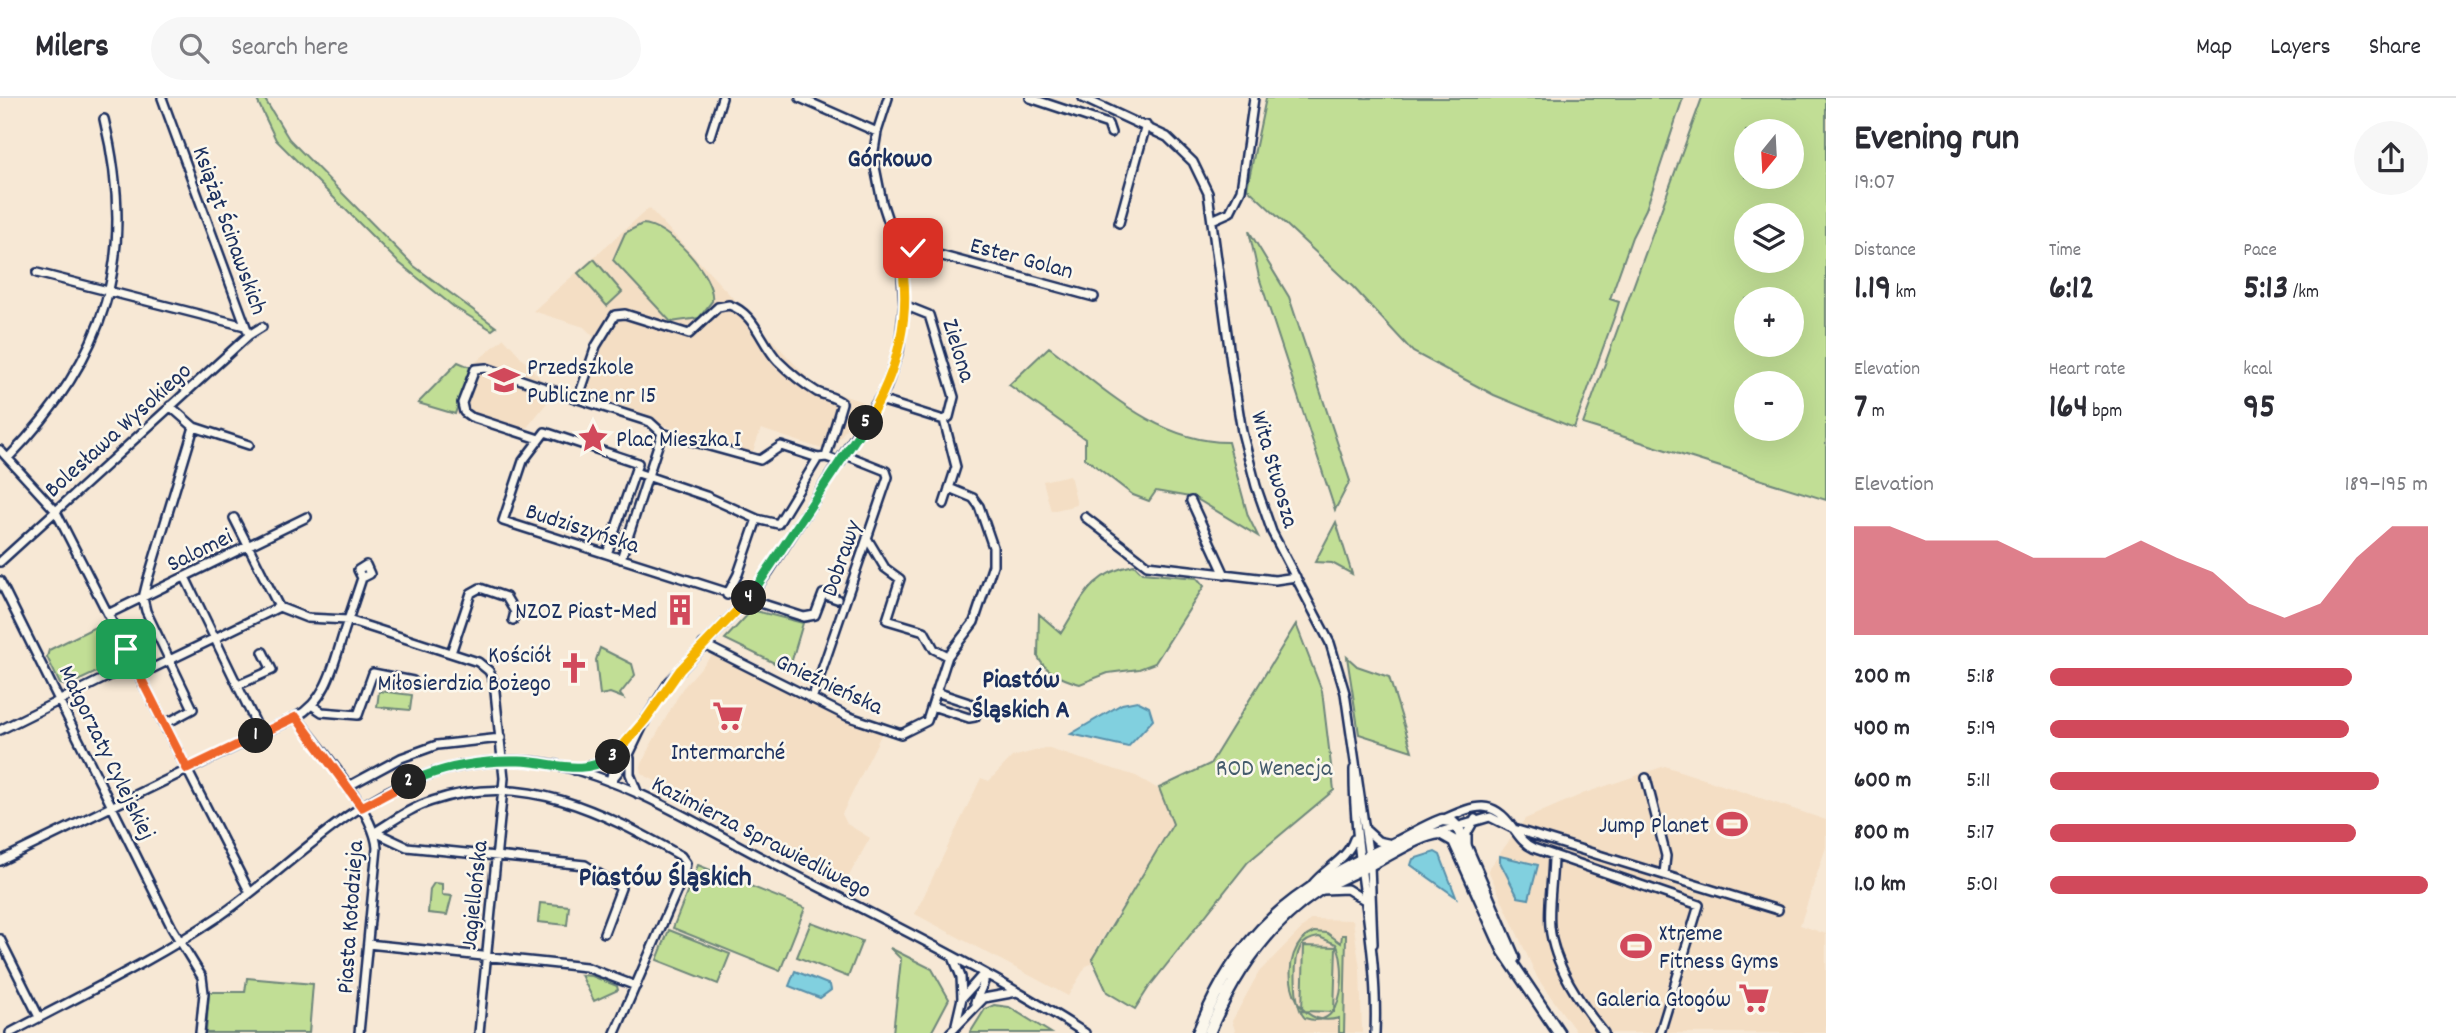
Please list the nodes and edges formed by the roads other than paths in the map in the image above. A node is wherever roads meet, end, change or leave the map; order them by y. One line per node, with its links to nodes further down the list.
1 (162, 98): 20 (street, Książąt Ścinawskich)
2 (722, 98): 12 (street)
3 (800, 98): 10 (street)
4 (888, 98): 10 (street)
5 (1030, 98): 11 (street)
6 (1083, 98): 9 (street)
7 (1254, 98): 13 (street)
8 (104, 120): 17 (street)
9 (1146, 125): 13 (street, Wita Stwosza); 14 (street)
10 (877, 132): 15 (street)
11 (1111, 132)
12 (710, 136)
13 (1212, 220): 52 (street, Wita Stwosza)
14 (1119, 223)
15 (899, 251): 18 (street, Ester Golan); 19 (street)
16 (37, 274): 17 (street)
17 (110, 293): 20 (street); 33 (street)
18 (1094, 297)
19 (904, 305): 24 (street); 26 (street, Zielona)
20 (245, 327): 22 (street, Książąt Ścinawskich)
21 (262, 327): 22 (street, Bolesława Wysokiego)
22 (249, 335): 25 (street, Bolesława Wysokiego)
23 (578, 399): 28 (street); 29 (street); 32 (street)
24 (880, 400): 26 (street); 34 (street)
25 (170, 406): 27 (street); 40 (street, Bolesława Wysokiego)
26 (944, 420): 37 (street)
27 (194, 427): 30 (street); 56 (street)
28 (662, 433): 32 (street); 36 (street)
29 (542, 435): 35 (street); 47 (street, Budziszyńska)
30 (248, 445)
31 (0, 450): 33 (street)
32 (822, 457): 34 (street); 44 (street)
33 (8, 458): 40 (street)
34 (843, 458): 45 (street, Dobrawy); 58 (street)
35 (635, 472): 36 (street); 47 (street)
36 (648, 476): 44 (street); 48 (street)
37 (949, 488): 39 (street); 67 (street, Gnieźnieńska)
38 (1191, 501): 50 (street)
39 (944, 504)
40 (55, 510): 49 (street, Bolesława Wysokiego); 60 (street)
41 (307, 517): 46 (street, Salomei)
42 (1085, 517): 50 (street)
43 (234, 518): 46 (street)
44 (757, 519): 55 (street)
45 (867, 538): 67 (street); 74 (street, Dobrawy)
46 (248, 546): 51 (street, Salomei); 59 (street)
47 (607, 554): 48 (street, Budziszyńska)
48 (621, 559): 55 (street, Budziszyńska)
49 (0, 562)
50 (1225, 575): 52 (street)
51 (185, 577): 56 (street, Salomei); 63 (street)
52 (1296, 577): 86 (street, Wita Stwosza)
53 (362, 578): 61 (street)
54 (0, 581): 75 (street, Małgorzaty Cylejskiej)
55 (727, 595): 58 (street, Budziszyńska)
56 (143, 598): 60 (street, Salomei); 68 (street)
57 (838, 599): 58 (street, Budziszyńska)
58 (746, 601): 64 (street)
59 (279, 607): 61 (street); 63 (street)
60 (108, 614): 69 (street)
61 (348, 620): 66 (street); 76 (street)
62 (513, 620): 66 (street)
63 (215, 639): 68 (street); 72 (street)
64 (703, 644): 74 (street, Gnieźnieńska); 79 (street)
65 (263, 652): 72 (street)
66 (451, 653): 83 (street, Jagiellońska)
67 (948, 656): 73 (street, Gnieźnieńska)
68 (169, 660): 70 (street); 80 (street)
69 (133, 664): 75 (street); 80 (street)
70 (149, 670)
71 (413, 681): 76 (street)
72 (238, 685): 82 (street)
73 (936, 692): 77 (street, Gnieźnieńska); 77 (street)
74 (812, 699): 77 (street, Gnieźnieńska)
75 (61, 700): 81 (street); 95 (street, Małgorzaty Cylejskiej)
76 (313, 706): 78 (street)
77 (932, 706)
78 (296, 717): 82 (street); 92 (street, Piasta Kołodzieja)
79 (646, 719): 84 (street); 85 (street)
80 (164, 724): 88 (street)
81 (0, 730)
82 (261, 734): 88 (street)
83 (501, 738): 87 (street, Jagiellońska); 92 (street)
84 (618, 752): 89 (street); 91 (street)
85 (630, 754): 91 (street); 94 (street)
86 (1354, 758): 102 (street, Wita Stwosza); 105 (street, Wita Stwosza)
87 (505, 761): 89 (street, Kazimierza Sprawiedliwego); 93 (street, Jagiellońska); 96 (street, Kazimierza Sprawiedliwego)
88 (187, 769): 95 (street); 116 (street)
89 (575, 770): 91 (street, Kazimierza Sprawiedliwego)
90 (1646, 778): 114 (street)
91 (610, 782): 94 (street, Kazimierza Sprawiedliwego)
92 (347, 787): 96 (street, Piasta Kołodzieja)
93 (503, 791): 103 (street); 110 (street, Jagiellońska); 128 (street)
94 (638, 794): 125 (street, Kazimierza Sprawiedliwego)
95 (113, 805): 112 (street); 121 (street, Małgorzaty Cylejskiej)
96 (362, 807): 103 (street, Piasta Kołodzieja); 116 (street, Kazimierza Sprawiedliwego)
97 (1466, 811): 99 (street); 100 (street); 101 (street)
98 (1476, 819): 100 (street); 101 (street); 108 (street)
99 (1442, 820): 100 (main road); 107 (main road)
100 (1454, 825): 104 (street); 106 (street); 108 (main road)
101 (1514, 828): 109 (street); 114 (street)
102 (1366, 830): 107 (street); 111 (street, Wita Stwosza)
103 (375, 832): 110 (street); 122 (street, Piasta Kołodzieja)
104 (1435, 833): 106 (main road); 111 (main road)
105 (1356, 835): 113 (street, Wita Stwosza); 115 (street)
106 (1454, 841): 127 (main road)
107 (1393, 844): 111 (main road)
108 (1466, 848): 127 (main road)
109 (1553, 856): 145 (street); 146 (street)
110 (496, 857): 119 (street); 124 (street, Jagiellońska)
111 (1370, 860): 113 (main road); 123 (street, Wita Stwosza)
112 (0, 861)
113 (1359, 865): 115 (main road); 117 (street, Wita Stwosza)
114 (1664, 874): 118 (street)
115 (1315, 888): 117 (street); 141 (main road); 142 (main road)
116 (250, 893): 121 (street, Kazimierza Sprawiedliwego)
117 (1363, 900): 123 (street, Wita Stwosza)
118 (1778, 910)
119 (604, 933)
120 (0, 939): 132 (street)
121 (180, 941): 132 (street, Kazimierza Sprawiedliwego); 135 (street, Małgorzaty Cylejskiej)
122 (368, 944): 124 (street); 136 (street, Piasta Kołodzieja)
123 (1373, 944): 143 (street, Wita Stwosza)
124 (487, 956): 128 (street); 137 (street, Jagiellońska)
125 (953, 956): 126 (street, Kazimierza Sprawiedliwego); 130 (street)
126 (984, 973): 129 (street, Kazimierza Sprawiedliwego); 130 (street); 131 (street)
127 (1525, 983): 144 (main road)
128 (636, 986): 138 (street)
129 (1020, 992): 131 (street); 140 (street, Kazimierza Sprawiedliwego)
130 (962, 999): 133 (street)
131 (972, 1007): 133 (street)
132 (39, 1017): 134 (street, Kazimierza Sprawiedliwego)
133 (956, 1024): 139 (street)
134 (10, 1033)
135 (200, 1033)
136 (359, 1033)
137 (480, 1033)
138 (615, 1033)
139 (950, 1033)
140 (1085, 1033)
141 (1198, 1033)
142 (1209, 1033)
143 (1375, 1033)
144 (1559, 1033)
145 (1604, 1033)
146 (1660, 1033)

